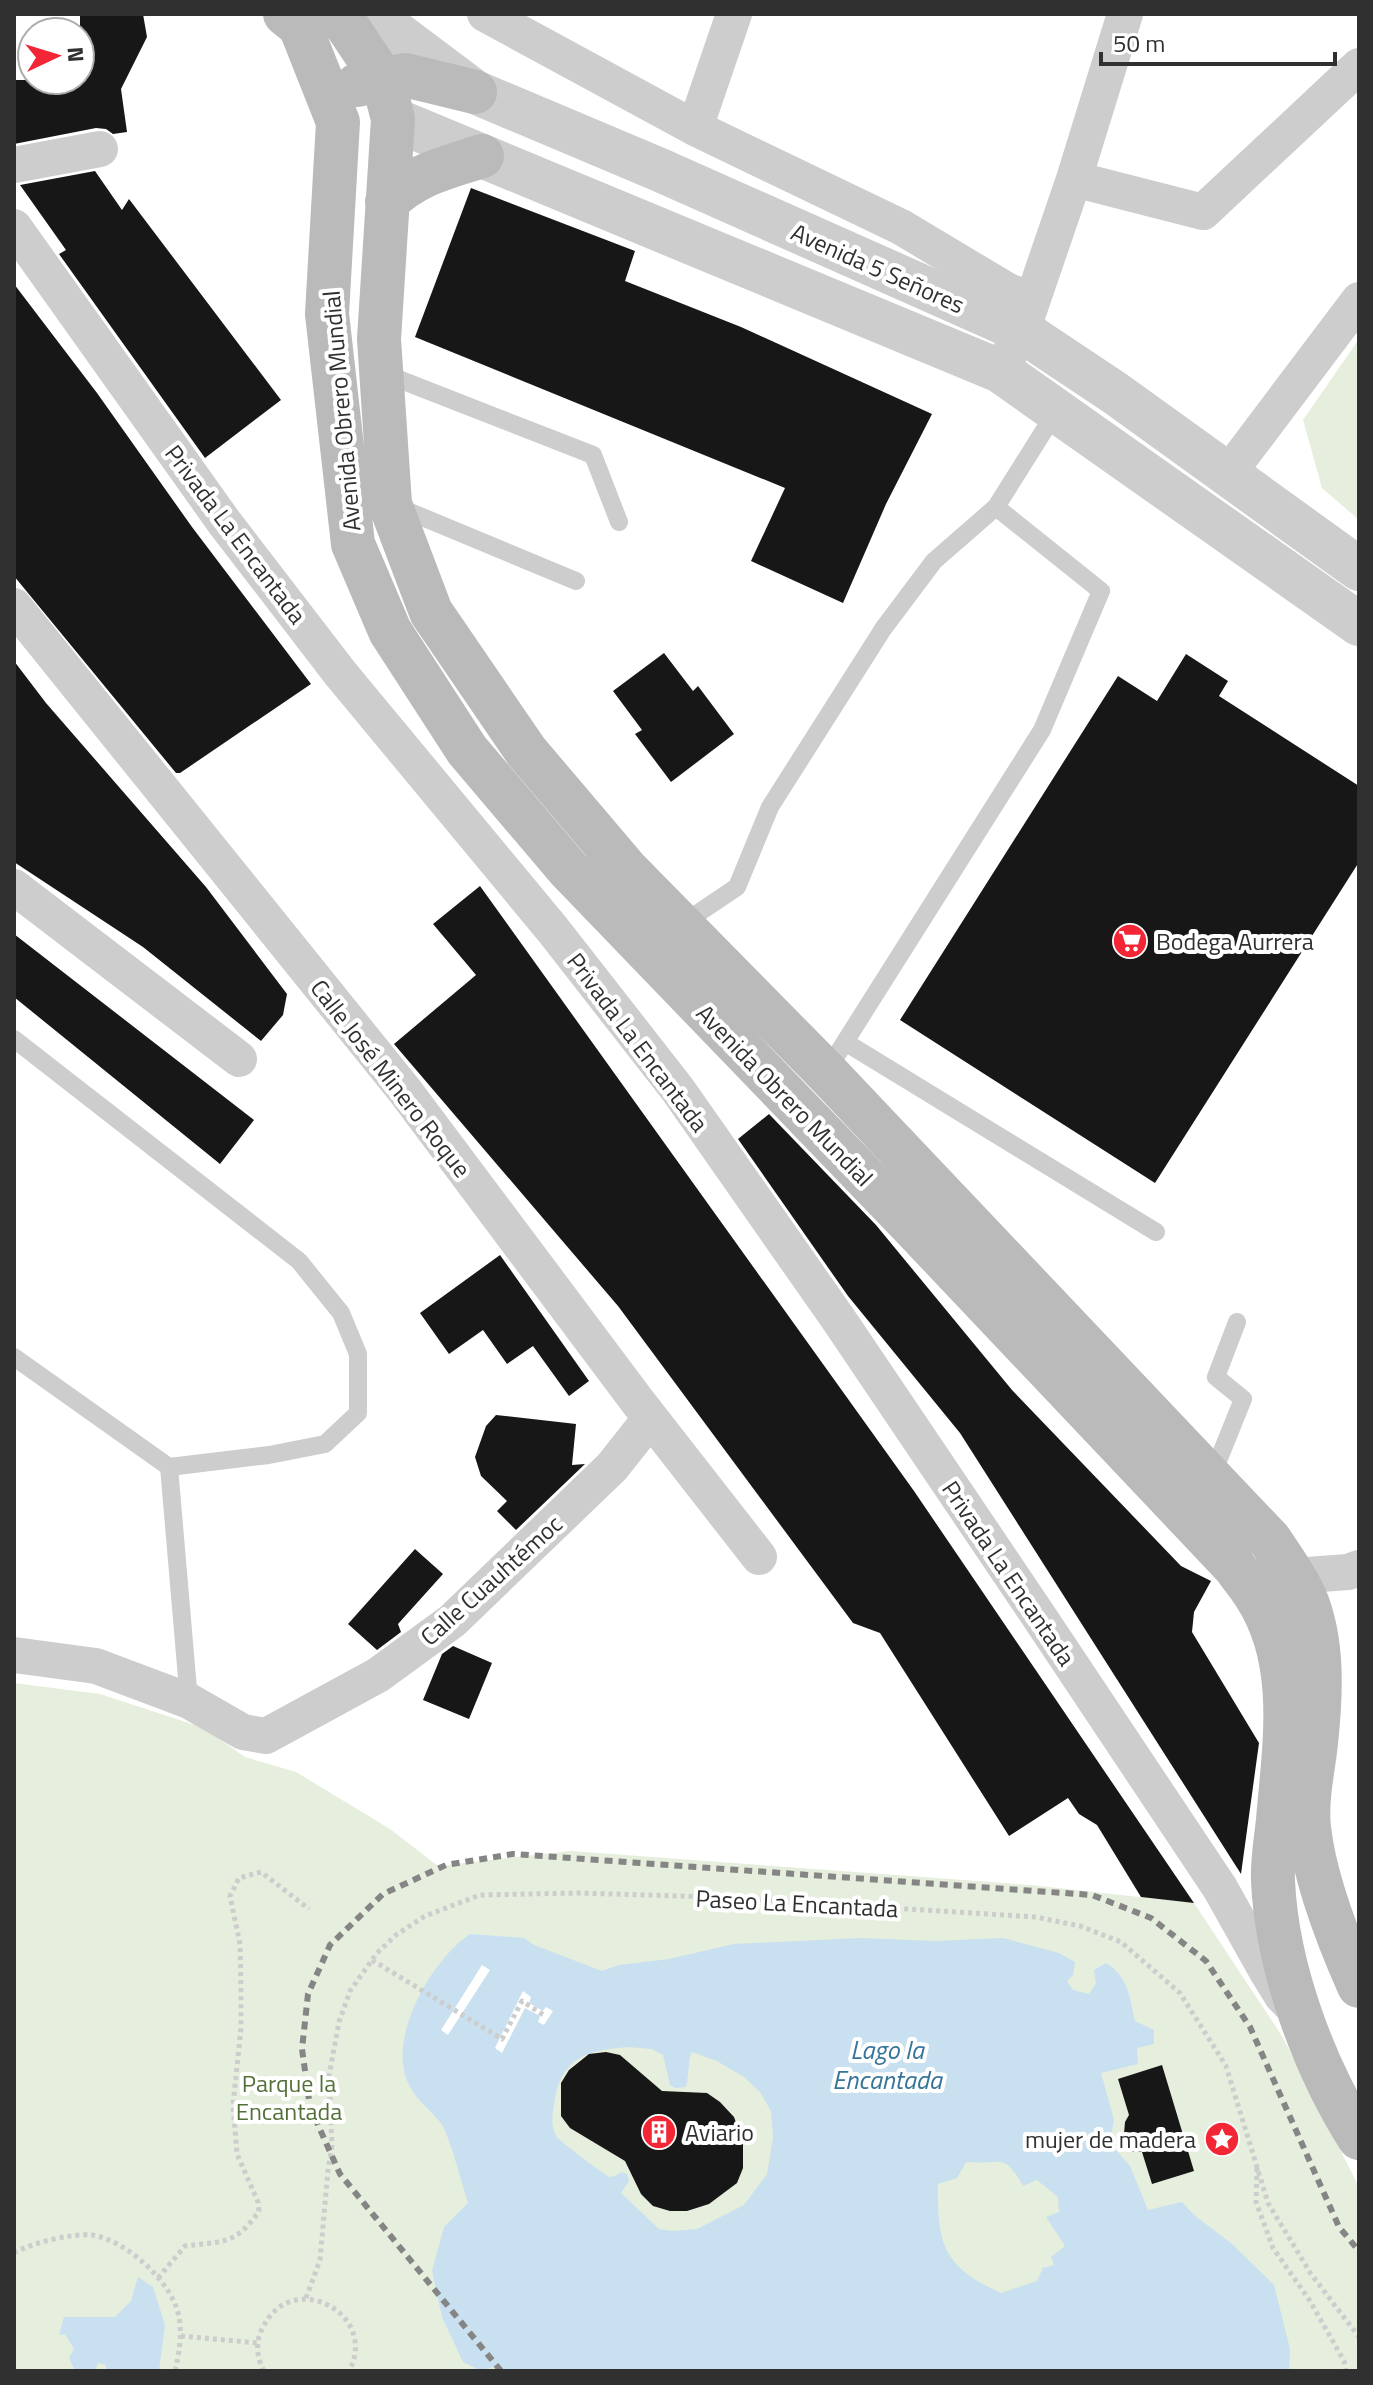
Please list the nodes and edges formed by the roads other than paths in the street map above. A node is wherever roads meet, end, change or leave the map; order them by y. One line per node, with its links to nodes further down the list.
1 (371, 14): 7 (street, Avenida 5 Señores)
2 (485, 14): 10 (street)
3 (734, 14): 10 (street)
4 (1125, 14): 14 (street)
5 (308, 18): 8 (main road, Avenida Obrero Mundial); 9 (main road, Avenida Obrero Mundial)
6 (1359, 66): 14 (street)
7 (475, 92): 8 (main road); 18 (street, Avenida 5 Señores)
8 (378, 94): 9 (main road); 12 (street, Avenida 5 Señores); 15 (main road, Avenida Obrero Mundial)
9 (338, 122): 31 (main road, Avenida Obrero Mundial)
10 (695, 128): 18 (street)
11 (100, 149): 13 (street)
12 (482, 156): 15 (main road); 19 (street, Avenida 5 Señores)
13 (14, 165)
14 (1074, 179): 18 (street)
15 (387, 202): 20 (main road, Avenida Obrero Mundial)
16 (14, 227): 47 (street, Privada La Encantada)
17 (1359, 300): 22 (street)
18 (1027, 316): 19 (street); 22 (street, Avenida 5 Señores)
19 (1000, 371): 21 (street, Avenida 5 Señores)
20 (381, 372): 23 (main road, Avenida Obrero Mundial); 25 (lane)
21 (1057, 410): 24 (lane); 29 (street, Avenida 5 Señores)
22 (1227, 475): 26 (street, Avenida 5 Señores)
23 (390, 504): 27 (lane); 31 (main road, Avenida Obrero Mundial)
24 (996, 507): 31 (lane); 33 (lane)
25 (619, 522)
26 (1359, 569)
27 (576, 581)
28 (14, 606): 38 (street, Calle José Minero Roque)
29 (1359, 624)
30 (14, 887): 34 (street)
31 (665, 939): 33 (main road, Avenida Obrero Mundial); 46 (main road, Avenida Obrero Mundial)
32 (14, 1039): 39 (lane)
33 (835, 1057): 35 (lane); 40 (main road, Avenida Obrero Mundial)
34 (239, 1059)
35 (1156, 1232)
36 (1237, 1322): 40 (lane)
37 (14, 1357): 39 (lane)
38 (650, 1419): 41 (street, Calle José Minero Roque); 45 (street, Calle Cuauhtémoc)
39 (169, 1467): 45 (lane)
40 (1211, 1478): 43 (main road, Avenida Obrero Mundial)
41 (759, 1557)
42 (1359, 1568): 43 (street)
43 (1294, 1576): 48 (main road, Avenida Obrero Mundial)
44 (14, 1655): 45 (street)
45 (189, 1701)
46 (1273, 1877): 47 (street); 49 (main road, Avenida Obrero Mundial)
47 (1220, 1888): 49 (street, Privada La Encantada)
48 (1359, 1986)
49 (1300, 2014): 50 (main road, Avenida Obrero Mundial)
50 (1359, 2138)

